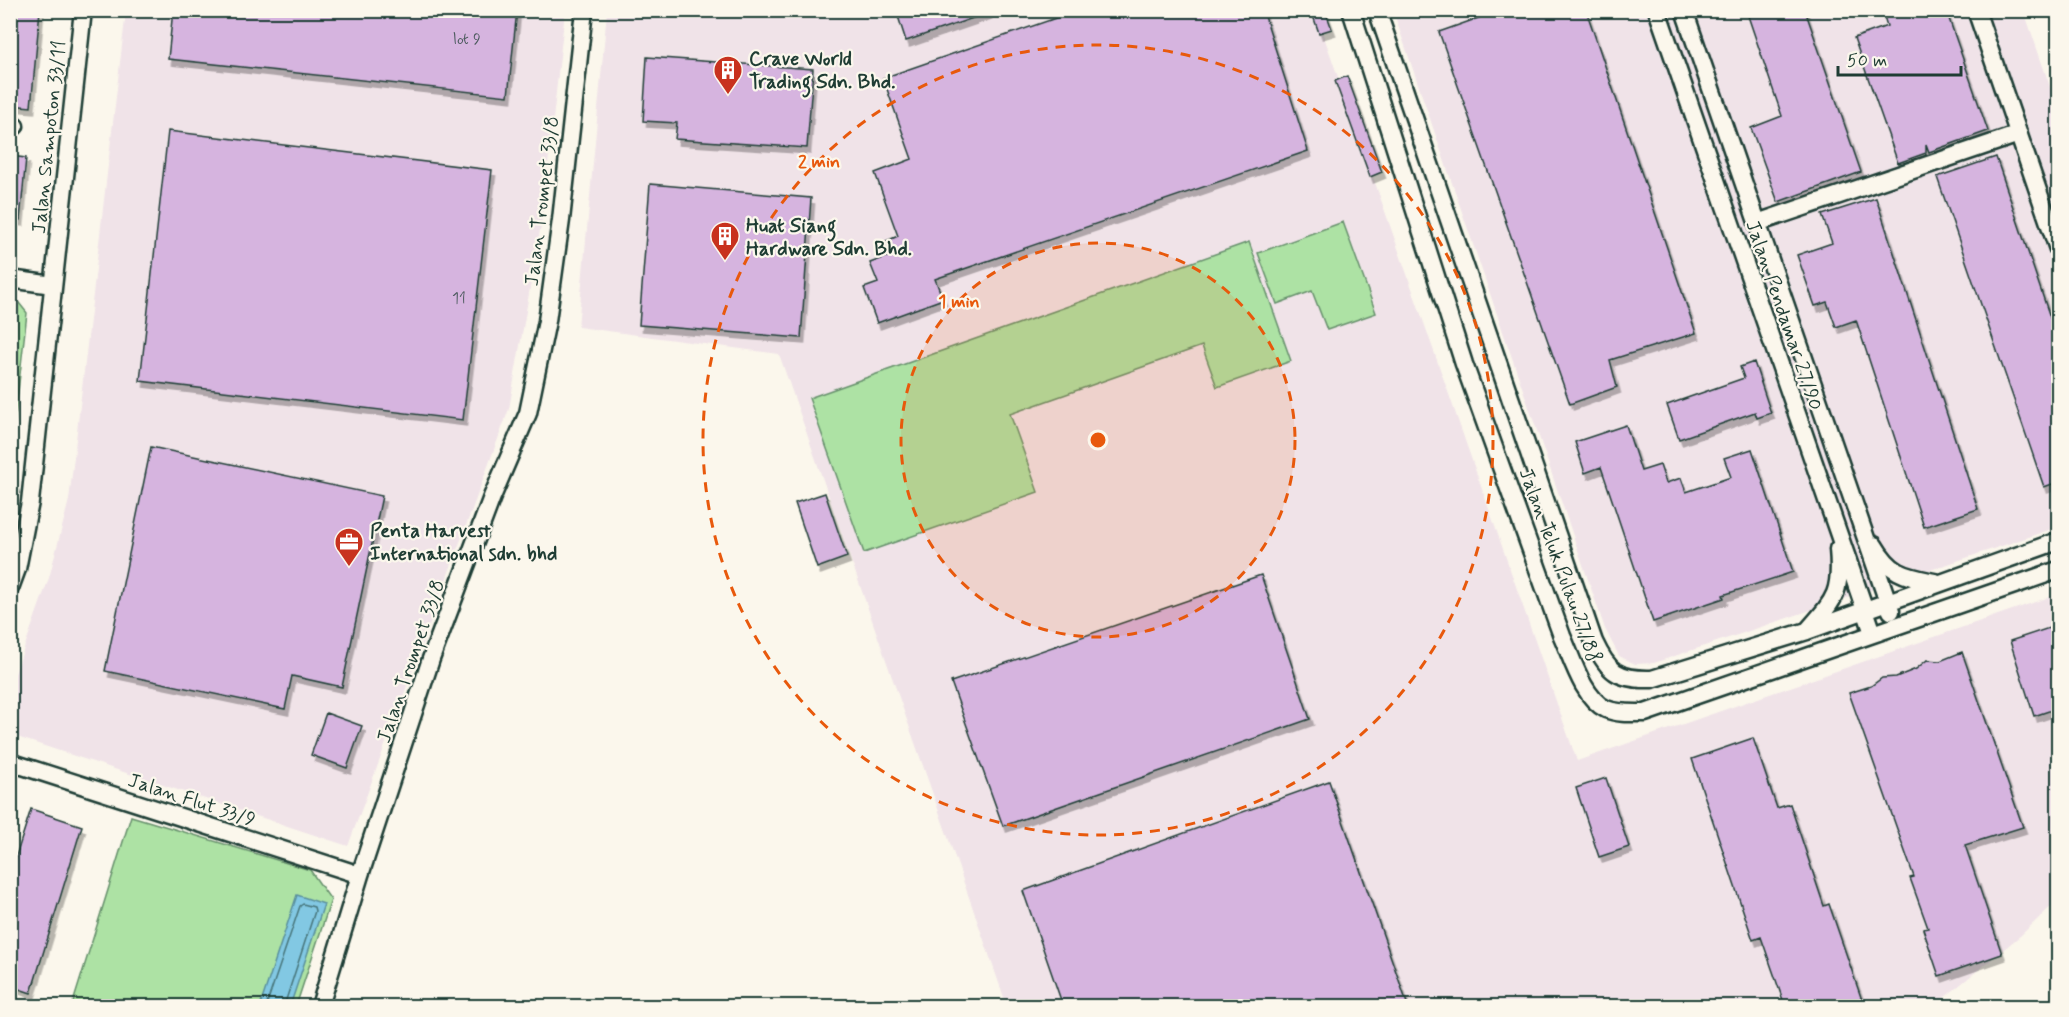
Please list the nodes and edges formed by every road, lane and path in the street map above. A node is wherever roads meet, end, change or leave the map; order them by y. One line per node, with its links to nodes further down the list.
1 (83, 10): 12 (street, Jalan Sampoton 33/11)
2 (584, 10): 26 (street, Jalan Trompet 33/8)
3 (1351, 10): 24 (street, Jalan Teluk Pulau 27/88)
4 (1377, 10): 23 (street, Jalan Teluk Pulau 27/88)
5 (1657, 10): 14 (street, Jalan Pendamar 27/90)
6 (1684, 10): 9 (street, Jalan Pendamar 27/90)
7 (1976, 10): 8 (street)
8 (2019, 134): 9 (street); 10 (street)
9 (1757, 223): 13 (street, Jalan Pendamar 27/90)
10 (2058, 249)
11 (10, 279): 12 (street)
12 (52, 285): 16 (street, Jalan Sampoton 33/11)
13 (1858, 515): 18 (street); 20 (street, Jalan Pendamar 27/90)
14 (1836, 527): 21 (street, Jalan Pendamar 27/90); 23 (street)
15 (2058, 541): 18 (street, Jalan Teluk Pulau 27/88)
16 (14, 568): 19 (street, Jalan Sampoton 33/11)
17 (2058, 570): 22 (street, Jalan Teluk Pulau 27/88)
18 (1940, 584): 20 (street, Jalan Teluk Pulau 27/88)
19 (10, 588)
20 (1888, 602): 21 (street, Jalan Teluk Pulau 27/88); 22 (street, Jalan Pendamar 27/90)
21 (1865, 610): 23 (street, Jalan Teluk Pulau 27/88); 24 (street, Jalan Pendamar 27/90)
22 (1896, 625): 24 (street, Jalan Teluk Pulau 27/88)
23 (1807, 631)
24 (1873, 633)
25 (10, 762): 26 (street, Jalan Flut 33/9)
26 (360, 875): 27 (street, Jalan Trompet 33/8)
27 (320, 1006)

